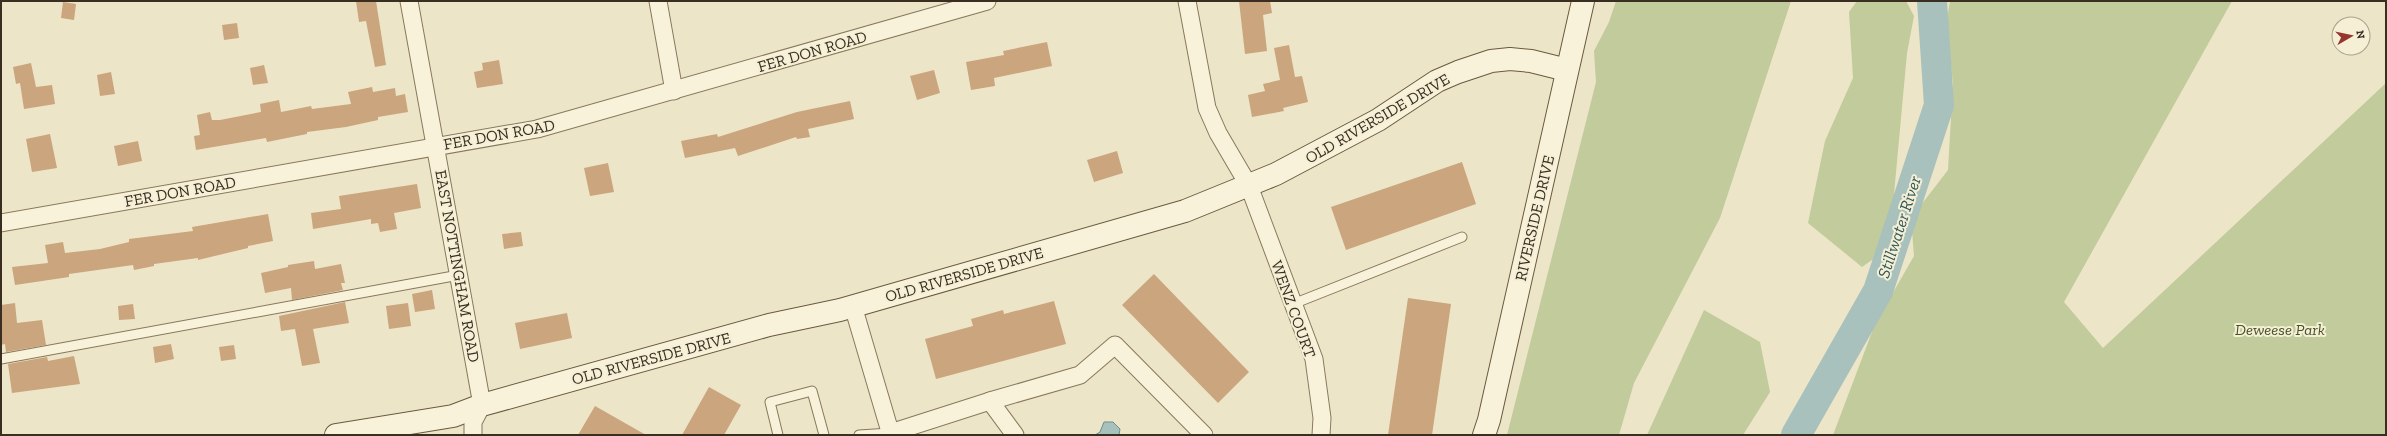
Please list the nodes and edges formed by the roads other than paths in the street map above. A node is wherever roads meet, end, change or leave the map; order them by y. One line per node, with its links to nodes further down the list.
1 (409, 1): 8 (street, EAST NOTTINGHAM ROAD)
2 (658, 1): 7 (street)
3 (987, 1): 7 (street, FER DON ROAD)
4 (1187, 1): 9 (street, WENZ COURT)
5 (1583, 1): 6 (street, RIVERSIDE DRIVE)
6 (1567, 70): 9 (street, OLD RIVERSIDE DRIVE); 27 (street, RIVERSIDE DRIVE)
7 (674, 91): 8 (street, FER DON ROAD)
8 (436, 146): 10 (street, FER DON ROAD); 12 (street, EAST NOTTINGHAM ROAD)
9 (1249, 186): 13 (street, WENZ COURT); 14 (street, OLD RIVERSIDE DRIVE)
10 (1, 223)
11 (1462, 237): 13 (lane)
12 (459, 275): 15 (lane); 17 (street, EAST NOTTINGHAM ROAD)
13 (1294, 304): 26 (street, WENZ COURT)
14 (853, 306): 17 (street, OLD RIVERSIDE DRIVE); 18 (street)
15 (1, 359)
16 (990, 401): 18 (street); 24 (street); 25 (street)
17 (482, 405): 19 (street, OLD RIVERSIDE DRIVE); 20 (street)
18 (891, 434): 23 (lane)
19 (336, 435)
20 (473, 435)
21 (778, 435): 22 (lane)
22 (824, 435)
23 (859, 435)
24 (1015, 435)
25 (1204, 435)
26 (1321, 435)
27 (1484, 435)

